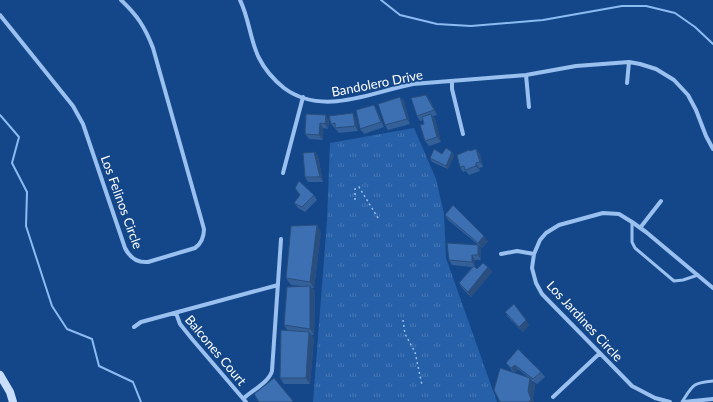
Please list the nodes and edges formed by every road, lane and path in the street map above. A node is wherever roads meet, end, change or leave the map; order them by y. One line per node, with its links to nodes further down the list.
1 (121, 0): 3 (street, Los Felinos Circle)
2 (241, 1): 8 (street, Bandolero Drive)
3 (0, 15)
4 (629, 62): 5 (street, Bandolero Drive); 7 (street); 11 (street, Bandolero Drive)
5 (526, 75): 6 (street, Bandolero Drive); 9 (street)
6 (452, 81): 8 (street, Bandolero Drive); 10 (street)
7 (627, 83)
8 (303, 98): 12 (street)
9 (529, 108)
10 (463, 134)
11 (713, 149)
12 (283, 173)
13 (355, 200): 15 (path)
14 (661, 202): 17 (street)
15 (378, 218)
16 (632, 222): 17 (street, Los Jardines Circle); 20 (street, Los Jardines Circle); 21 (lane)
17 (640, 228): 21 (street, Los Jardines Circle)
18 (281, 239): 22 (street, Balcones Court)
19 (501, 254): 20 (street)
20 (534, 254): 27 (street, Los Jardines Circle)
21 (698, 275): 23 (street, Los Jardines Circle)
22 (278, 285): 24 (street, Balcones Court); 33 (street, Balcones Court)
23 (713, 288)
24 (176, 313): 26 (street, Balcones Court); 33 (street, Balcones Court)
25 (403, 320): 30 (path)
26 (134, 327)
27 (600, 353): 31 (street); 35 (street, Los Jardines Circle)
28 (0, 375): 34 (street)
29 (713, 381): 36 (lane)
30 (422, 385)
31 (553, 397)
32 (713, 399): 36 (street)
33 (245, 400)
34 (14, 402)
35 (670, 402)
36 (683, 402)

